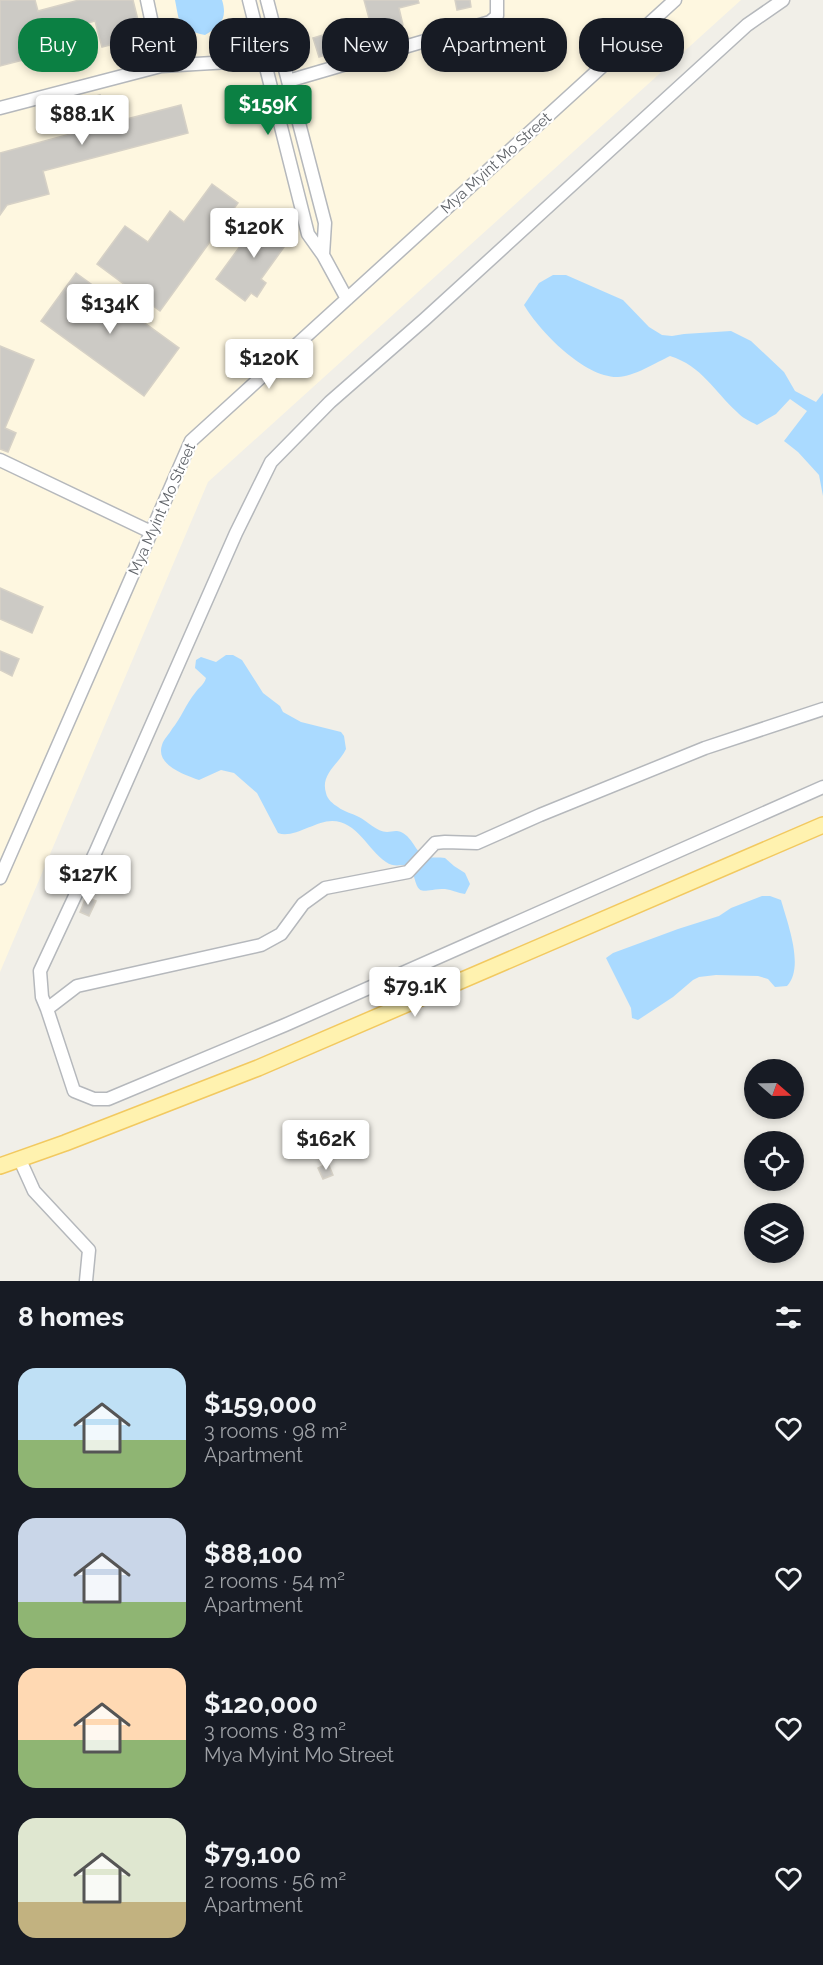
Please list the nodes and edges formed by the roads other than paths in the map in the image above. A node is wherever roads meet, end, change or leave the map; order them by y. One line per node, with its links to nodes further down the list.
1 (147, 0): 7 (street)
2 (249, 0): 8 (street)
3 (267, 0): 11 (street)
4 (497, 0): 11 (street)
5 (675, 0): 14 (street, Mya Myint Mo Street)
6 (783, 0): 21 (street)
7 (151, 18)
8 (254, 18)
9 (138, 72): 12 (street)
10 (267, 72): 13 (street)
11 (288, 81): 13 (street)
12 (0, 108)
13 (323, 255): 14 (street)
14 (347, 299): 16 (street, Mya Myint Mo Street)
15 (0, 460): 16 (street)
16 (151, 532): 20 (street, Mya Myint Mo Street)
17 (823, 709): 21 (street)
18 (823, 787): 21 (street)
19 (823, 825): 22 (main road)
20 (0, 878)
21 (47, 1009)
22 (20, 1160): 23 (main road); 24 (street)
23 (0, 1166)
24 (86, 1281)

